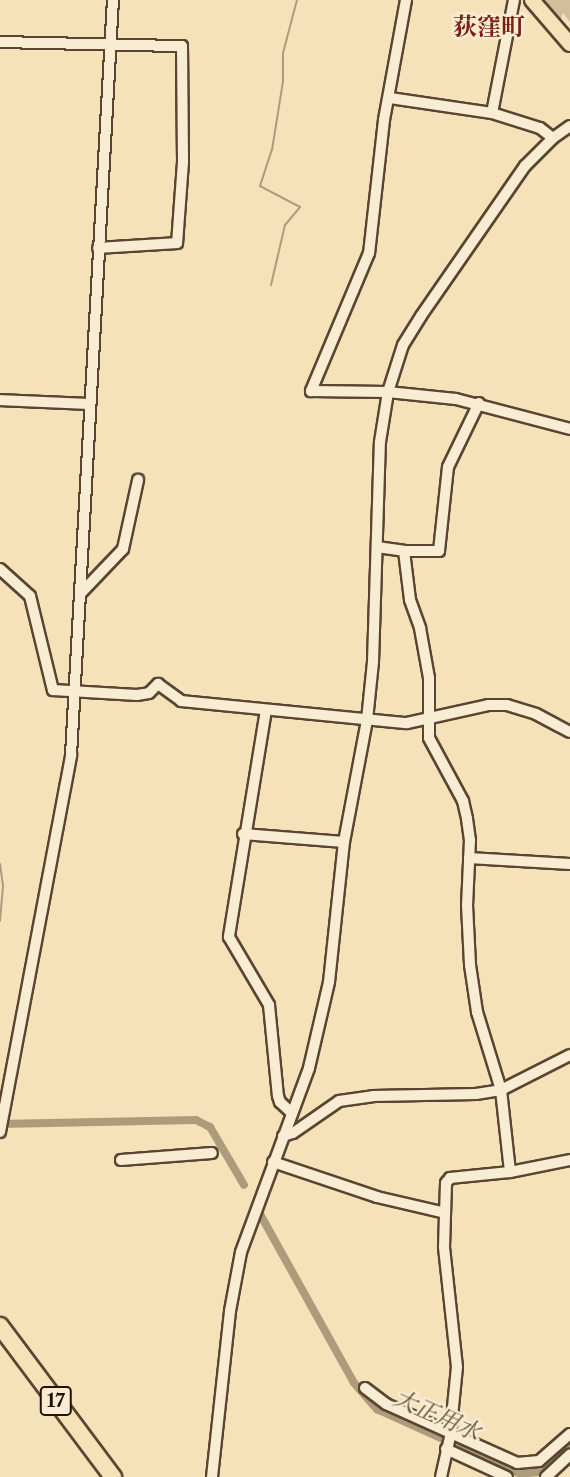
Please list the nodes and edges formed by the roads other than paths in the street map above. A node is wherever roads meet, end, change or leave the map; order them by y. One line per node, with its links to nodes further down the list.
1 (113, 0): 6 (street)
2 (406, 0): 8 (street)
3 (514, 0): 9 (street)
4 (532, 0): 7 (main road)
5 (0, 42): 6 (street)
6 (110, 44): 12 (street); 12 (street)
7 (570, 44)
8 (390, 98): 9 (street); 13 (street)
9 (492, 113): 11 (street)
10 (570, 126): 11 (street)
11 (553, 138): 13 (street)
12 (98, 248): 16 (street)
13 (388, 392): 15 (street); 19 (street)
14 (0, 400): 16 (street)
15 (479, 403): 17 (street); 20 (street)
16 (90, 404): 22 (street)
17 (570, 429)
18 (138, 480): 22 (street)
19 (377, 547): 20 (street); 25 (street)
20 (404, 551): 26 (street)
21 (0, 569): 23 (street)
22 (81, 593): 23 (street)
23 (76, 692): 24 (street); 35 (street)
24 (266, 710): 25 (street); 28 (street)
25 (367, 720): 26 (street); 29 (street)
26 (428, 720): 27 (street); 30 (street)
27 (570, 732)
28 (243, 834): 29 (street); 34 (street)
29 (344, 842): 34 (street)
30 (469, 858): 31 (street); 33 (street)
31 (570, 864)
32 (570, 1055): 33 (street)
33 (501, 1090): 36 (street); 41 (street)
34 (292, 1113): 36 (street)
35 (1, 1127)
36 (283, 1136): 40 (street)
37 (212, 1153): 38 (street)
38 (121, 1160)
39 (570, 1160): 41 (street)
40 (272, 1162): 42 (street); 52 (street)
41 (510, 1172): 42 (street)
42 (445, 1213): 47 (street)
43 (0, 1326): 51 (highway, 17)
44 (0, 1341): 50 (highway, 17)
45 (365, 1388): 47 (street)
46 (570, 1434): 47 (street)
47 (448, 1441): 49 (street); 53 (street)
48 (570, 1455): 55 (street)
49 (487, 1473): 54 (street)
50 (99, 1477)
51 (113, 1477)
52 (212, 1477)
53 (441, 1477)
54 (508, 1477)
55 (546, 1477)

